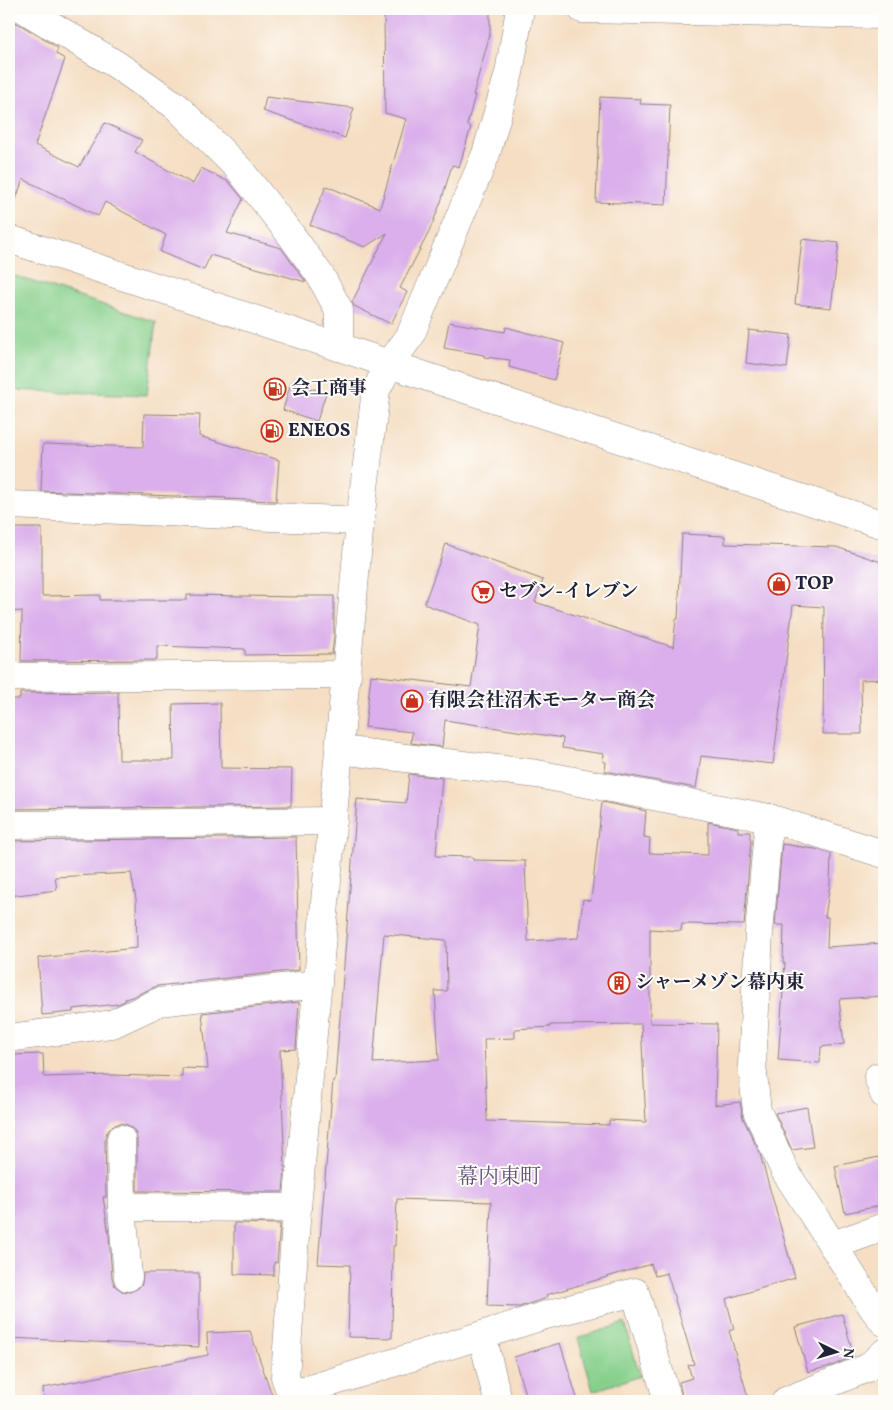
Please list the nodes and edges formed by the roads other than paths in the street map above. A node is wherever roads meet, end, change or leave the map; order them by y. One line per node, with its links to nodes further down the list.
1 (24, 9): 6 (street)
2 (520, 9): 7 (street)
3 (582, 9): 4 (street)
4 (884, 15)
5 (9, 239): 6 (street)
6 (339, 347): 7 (street)
7 (390, 365): 9 (street); 10 (street)
8 (11, 505): 9 (street)
9 (360, 522): 11 (street)
10 (884, 525)
11 (346, 675): 12 (street); 13 (street)
12 (9, 676)
13 (340, 750): 14 (street); 15 (street)
14 (769, 818): 17 (street); 24 (street)
15 (333, 821): 16 (street); 18 (street)
16 (9, 825)
17 (884, 854)
18 (318, 984): 19 (street); 22 (street)
19 (9, 1038)
20 (120, 1139): 21 (street)
21 (122, 1207): 22 (street); 25 (street)
22 (297, 1208): 29 (street)
23 (884, 1227): 24 (street)
24 (832, 1245): 26 (street)
25 (128, 1277)
26 (884, 1322)
27 (482, 1335): 29 (street); 30 (street); 31 (street)
28 (884, 1353): 32 (street)
29 (292, 1398)
30 (498, 1401)
31 (668, 1401)
32 (786, 1401)

